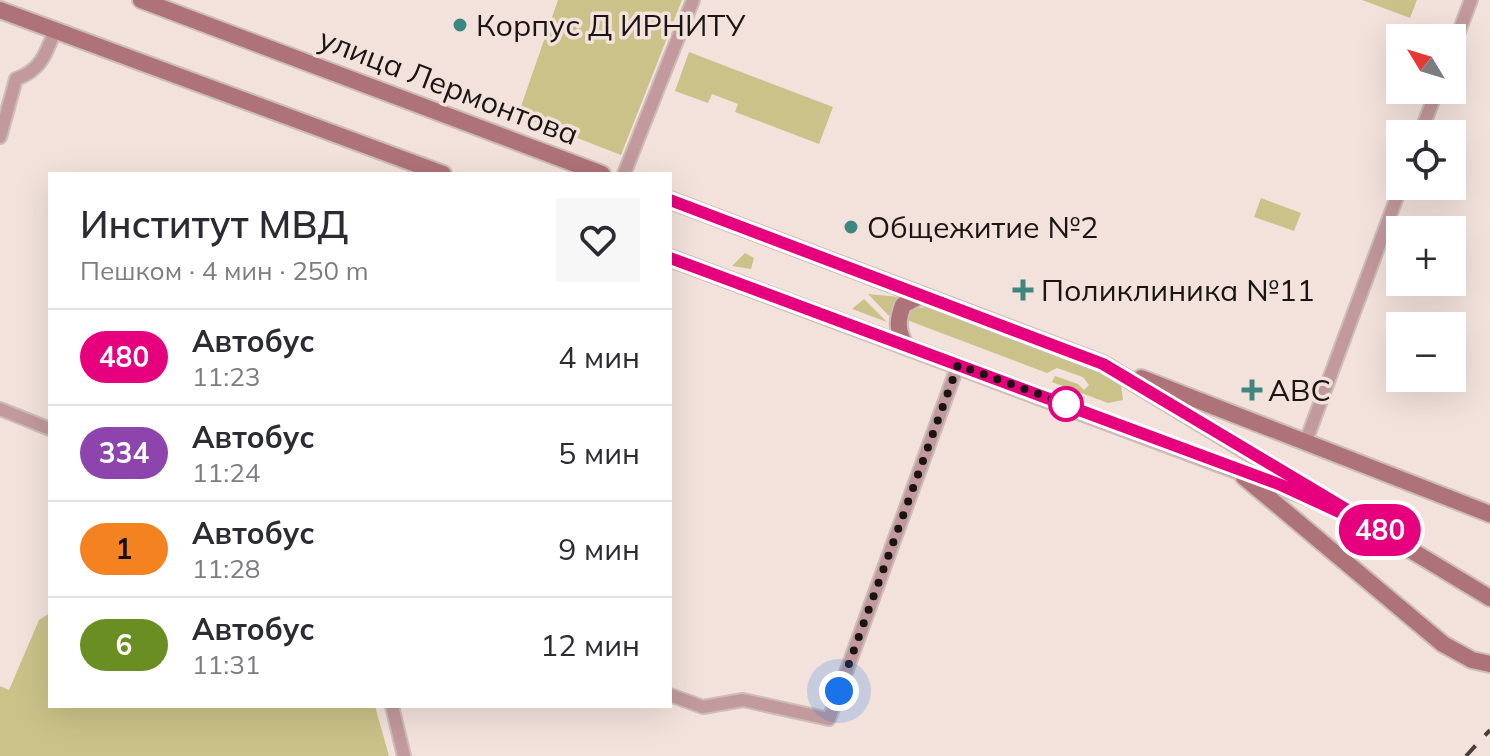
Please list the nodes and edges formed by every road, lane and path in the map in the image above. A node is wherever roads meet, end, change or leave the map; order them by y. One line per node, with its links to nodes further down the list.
1 (141, 0): 9 (main road, улица Лермонтова)
2 (693, 0): 10 (street)
3 (1471, 0): 5 (street)
4 (0, 10): 6 (main road)
5 (1462, 24)
6 (55, 30): 7 (street); 8 (main road)
7 (0, 137)
8 (438, 172)
9 (597, 172)
10 (625, 172)
11 (1396, 200): 20 (street)
12 (672, 201): 14 (main road)
13 (672, 259): 15 (main road)
14 (922, 295): 15 (main road); 16 (main road)
15 (905, 345): 17 (main road)
16 (1103, 364): 20 (main road); 23 (main road)
17 (958, 365): 21 (main road); 26 (street)
18 (0, 409): 19 (street)
19 (48, 428)
20 (1306, 441): 22 (main road)
21 (1226, 464): 23 (main road); 25 (main road)
22 (1490, 514)
23 (1391, 536): 24 (main road)
24 (1490, 598)
25 (1490, 664)
26 (672, 696)
27 (392, 708): 28 (street)
28 (404, 756)

